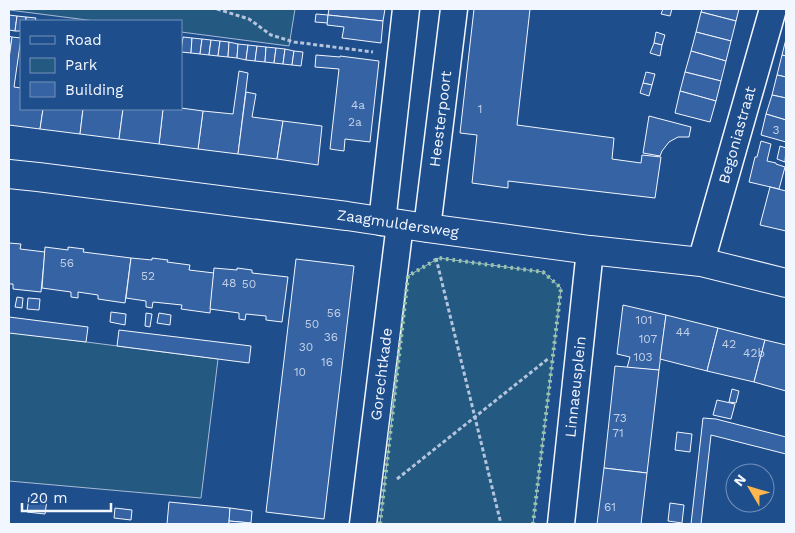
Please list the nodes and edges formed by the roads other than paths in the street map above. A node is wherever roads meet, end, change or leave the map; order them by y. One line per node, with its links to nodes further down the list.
1 (406, 9): 5 (street)
2 (454, 9): 6 (street, Heesterpoort)
3 (773, 9): 8 (street, Begoniastraat)
4 (9, 174): 5 (street, Zaagmuldersweg)
5 (391, 223): 6 (street, Zaagmuldersweg); 10 (street, Gorechtkade)
6 (432, 229): 7 (street, Zaagmuldersweg)
7 (590, 250): 8 (street, Zaagmuldersweg); 11 (street, Linnaeusplein)
8 (702, 262): 9 (street, Zaagmuldersweg)
9 (786, 283)
10 (364, 514)
11 (561, 524)

